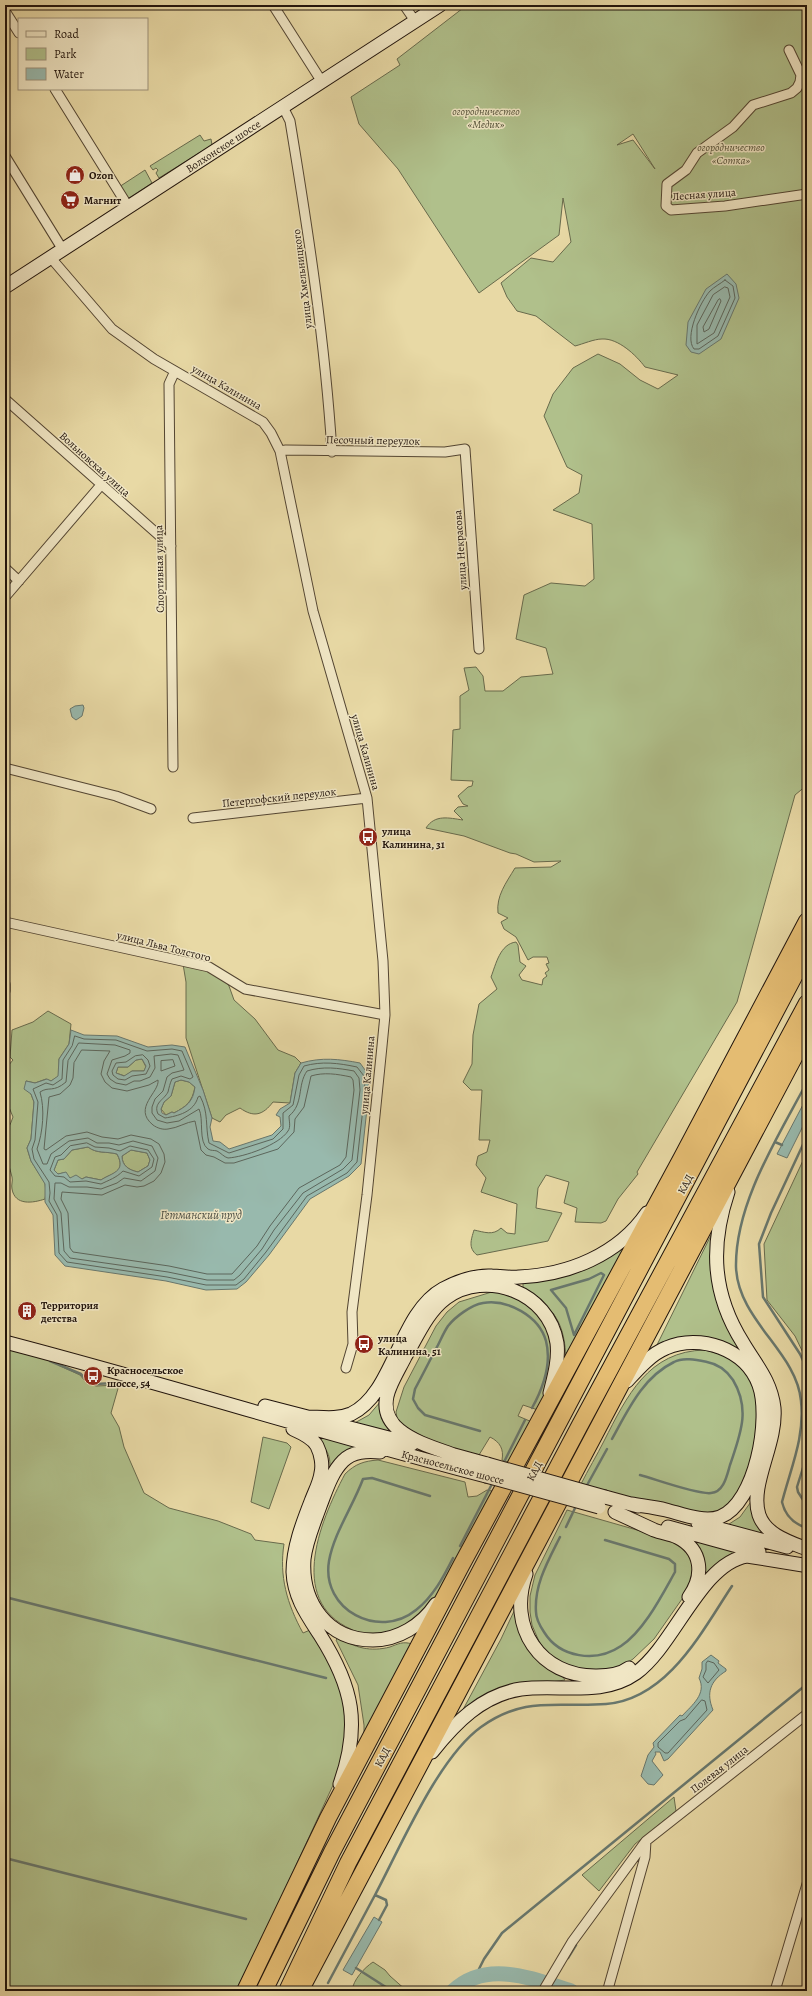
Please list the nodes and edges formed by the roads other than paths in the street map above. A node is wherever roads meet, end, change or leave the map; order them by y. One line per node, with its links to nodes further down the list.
1 (273, 5): 8 (street)
2 (404, 5): 5 (street)
3 (440, 5): 5 (main road, Волхонское шоссе)
4 (5, 11): 6 (street)
5 (415, 21): 8 (main road, Волхонское шоссе)
6 (18, 31)
7 (789, 50): 12 (street, Лесная улица)
8 (322, 82): 10 (main road, Волхонское шоссе)
9 (56, 90): 13 (street)
10 (283, 107): 13 (main road, Волхонское шоссе); 21 (street, улица Хмельницкого)
11 (5, 156): 14 (street)
12 (807, 194)
13 (129, 208): 14 (main road, Волхонское шоссе)
14 (63, 250): 15 (main road, Волхонское шоссе)
15 (51, 258): 16 (main road, Волхонское шоссе); 17 (street, улица Калинина)
16 (5, 287)
17 (175, 371): 20 (street, улица Калинина); 23 (street, Спортивная улица)
18 (5, 399): 22 (street, Вольновская улица)
19 (465, 450): 21 (street, Песочный переулок); 27 (street, улица Некрасова)
20 (280, 451): 21 (street, Песочный переулок); 30 (street, улица Калинина)
21 (332, 452)
22 (101, 485): 23 (street, Вольновская улица); 25 (street)
23 (170, 546): 28 (street, Спортивная улица)
24 (5, 568): 25 (street)
25 (19, 581): 26 (street)
26 (5, 597)
27 (479, 649)
28 (174, 767)
29 (5, 768): 31 (street)
30 (367, 798): 32 (street, Петергофский переулок); 39 (street, улица Калинина)
31 (151, 809)
32 (193, 818)
33 (5, 922): 39 (street, улица Льва Толстого)
34 (804, 927): 41 (highway)
35 (807, 952): 68 (highway, КАД)
36 (5, 984): 37 (street)
37 (5, 991)
38 (807, 1003): 69 (highway, КАД)
39 (385, 1015): 44 (street, улица Калинина)
40 (807, 1033): 42 (highway)
41 (681, 1159): 47 (highway); 49 (main road)
42 (738, 1160): 46 (highway); 57 (main road)
43 (5, 1342): 45 (main road, Красносельское шоссе)
44 (346, 1368)
45 (146, 1380): 48 (main road, Красносельское шоссе); 49 (main road, Красносельское шоссе)
46 (615, 1396): 54 (main road); 56 (highway)
47 (547, 1404): 50 (main road); 59 (highway)
48 (234, 1407): 51 (main road, Красносельское шоссе); 62 (main road)
49 (306, 1417): 50 (main road, Красносельское шоссе)
50 (454, 1455): 52 (main road, Красносельское шоссе)
51 (419, 1458): 52 (main road, Красносельское шоссе); 59 (main road)
52 (471, 1466): 53 (main road, Красносельское шоссе, bridge)
53 (602, 1502): 54 (main road, Красносельское шоссе); 55 (main road, Красносельское шоссе)
54 (631, 1504): 58 (main road, Красносельское шоссе)
55 (615, 1512): 56 (main road); 58 (main road, Красносельское шоссе)
56 (546, 1523): 61 (highway)
57 (807, 1548)
58 (806, 1561): 61 (main road)
59 (462, 1564): 62 (highway)
60 (807, 1714): 63 (street, Полевая улица)
61 (410, 1780): 70 (highway)
62 (328, 1818): 67 (highway)
63 (646, 1842): 65 (street); 66 (street, Полевая улица)
64 (807, 1884): 71 (street)
65 (608, 1989)
66 (544, 1990)
67 (245, 1991)
68 (264, 1991)
69 (287, 1991)
70 (300, 1991)
71 (775, 1991)

